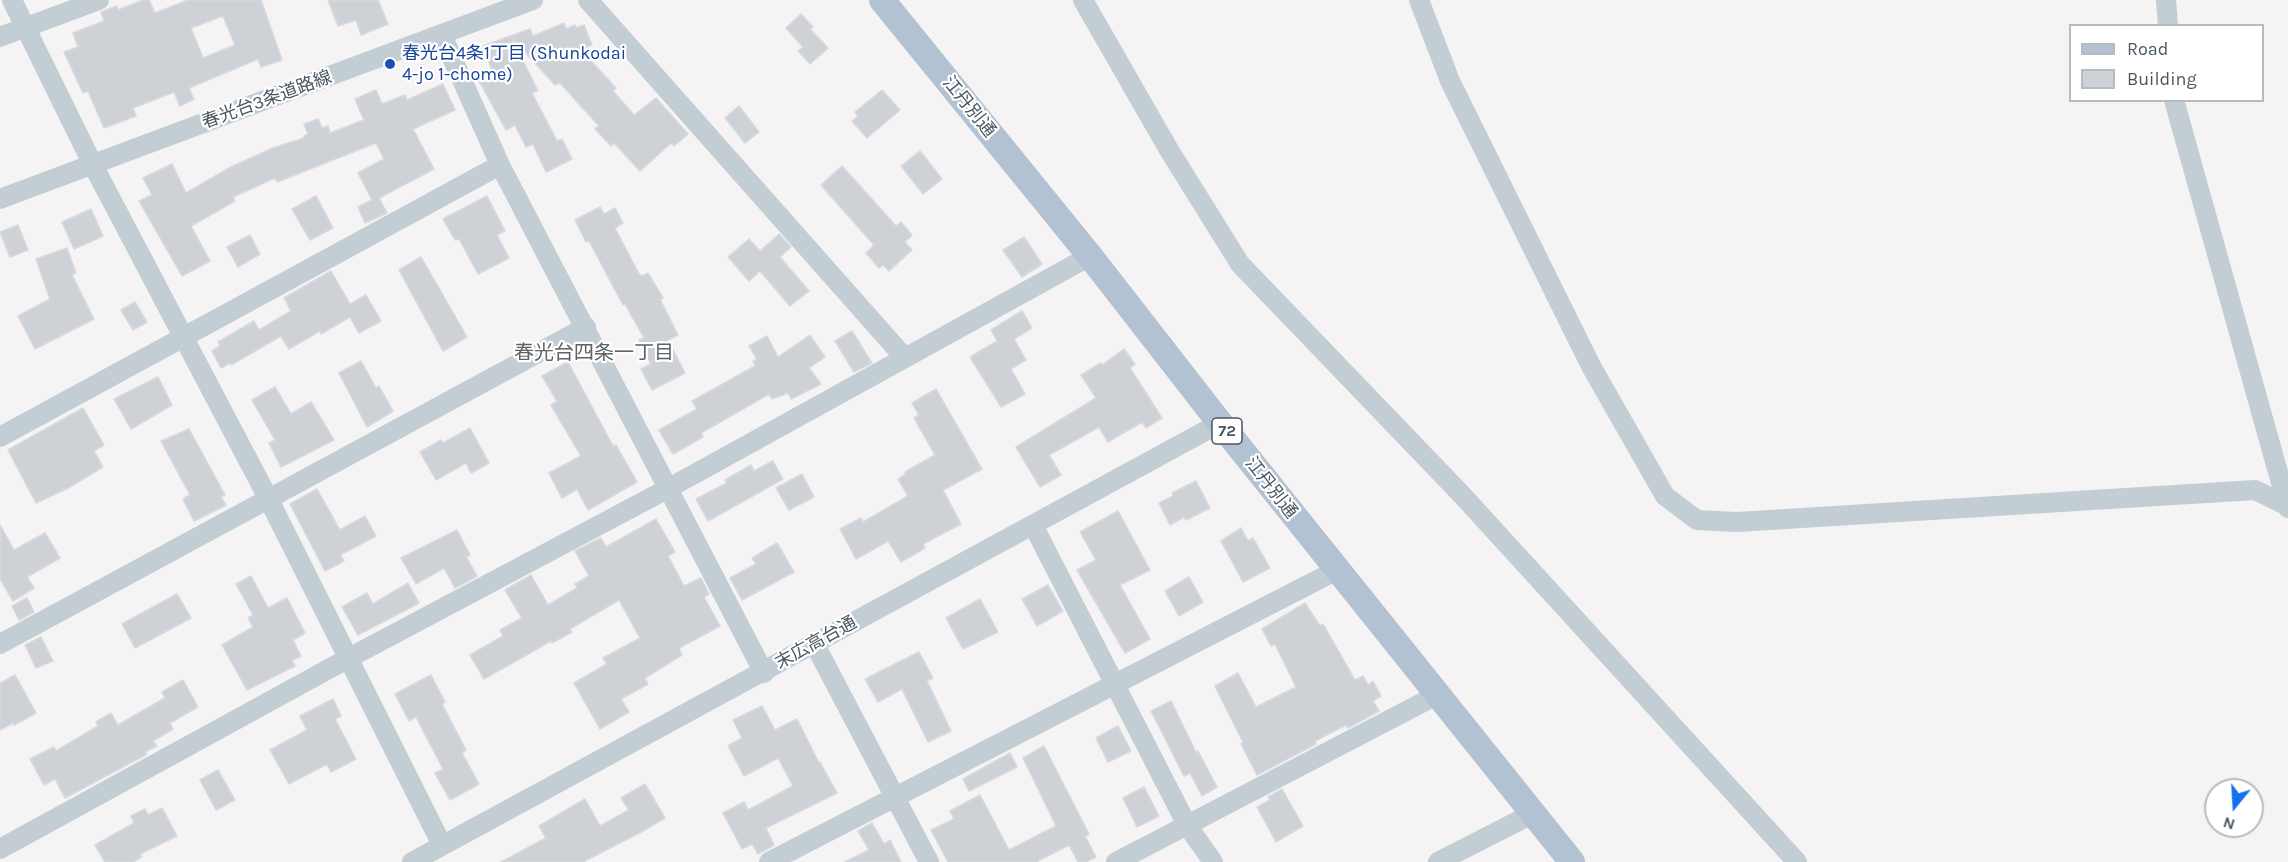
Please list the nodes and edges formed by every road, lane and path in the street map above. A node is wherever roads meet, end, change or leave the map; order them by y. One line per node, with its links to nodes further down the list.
1 (12, 0): 10 (street)
2 (99, 0): 10 (street)
3 (533, 0): 11 (street, 春光台3条道路線)
4 (588, 0): 20 (street)
5 (882, 0): 17 (main road, 江丹別通 / 72)
6 (1083, 0): 46 (street)
7 (1419, 0): 25 (street)
8 (2166, 0): 9 (street)
9 (2168, 24)
10 (26, 27): 12 (street); 14 (street)
11 (442, 35): 14 (street, 春光台3条道路線); 15 (street)
12 (0, 37)
13 (2175, 102): 25 (street)
14 (93, 165): 16 (street, 春光台3条道路線); 19 (street)
15 (500, 165): 18 (street); 19 (street)
16 (0, 199)
17 (1090, 256): 20 (street); 21 (main road, 江丹別通 / 72)
18 (586, 327): 23 (street); 24 (street)
19 (184, 337): 22 (street); 24 (street)
20 (904, 357): 23 (street)
21 (1220, 423): 26 (street, 末広高台通); 27 (main road, 江丹別通 / 72)
22 (0, 437)
23 (669, 488): 30 (street); 31 (street)
24 (268, 498): 29 (street); 30 (street)
25 (2287, 506)
26 (1032, 525): 28 (street, 末広高台通); 32 (street)
27 (1337, 570): 32 (street); 33 (main road, 江丹別通 / 72)
28 (814, 643): 31 (street, 末広高台通); 34 (street)
29 (0, 644)
30 (347, 659): 37 (street); 38 (street)
31 (764, 673): 37 (street, 末広高台通)
32 (1114, 684): 34 (street); 36 (street)
33 (1437, 695): 35 (main road, 江丹別通 / 72); 36 (street)
34 (896, 798): 40 (street); 41 (street)
35 (1532, 814): 44 (street); 45 (main road, 江丹別通 / 72)
36 (1187, 825): 42 (street); 43 (street)
37 (442, 845): 39 (street, 末広高台通)
38 (0, 849)
39 (412, 862)
40 (769, 862)
41 (928, 862)
42 (1116, 862)
43 (1213, 862)
44 (1438, 862)
45 (1572, 862)
46 (1797, 862)

